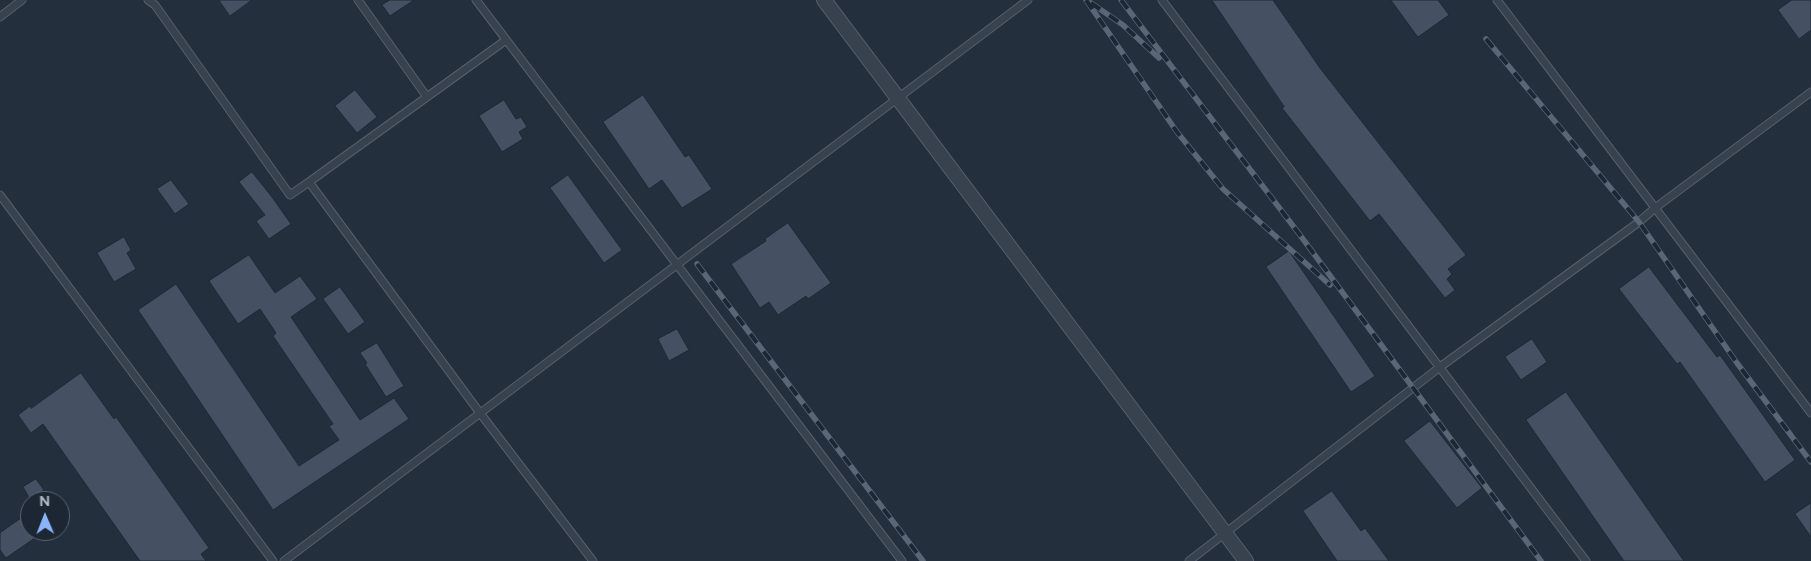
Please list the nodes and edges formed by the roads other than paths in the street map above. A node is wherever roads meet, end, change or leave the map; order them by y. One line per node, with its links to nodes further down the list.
1 (22, 0): 9 (lane)
2 (148, 0): 14 (lane)
3 (358, 0): 12 (lane)
4 (476, 0): 10 (lane)
5 (824, 0): 13 (street)
6 (1028, 0): 13 (lane)
7 (1162, 0): 18 (lane)
8 (1497, 0): 16 (lane)
9 (0, 17)
10 (506, 40): 12 (lane); 17 (lane)
11 (1811, 92): 16 (lane)
12 (427, 97): 14 (lane)
13 (898, 98): 17 (lane); 21 (street)
14 (309, 182): 19 (lane)
15 (0, 195): 22 (lane)
16 (1655, 208): 18 (lane); 20 (lane)
17 (676, 265): 19 (lane); 25 (lane)
18 (1440, 368): 21 (lane); 28 (lane)
19 (480, 413): 23 (lane); 24 (lane)
20 (1811, 413)
21 (1225, 533): 26 (lane); 27 (street)
22 (273, 561)
23 (284, 561)
24 (593, 561)
25 (902, 561)
26 (1189, 561)
27 (1246, 561)
28 (1586, 561)

